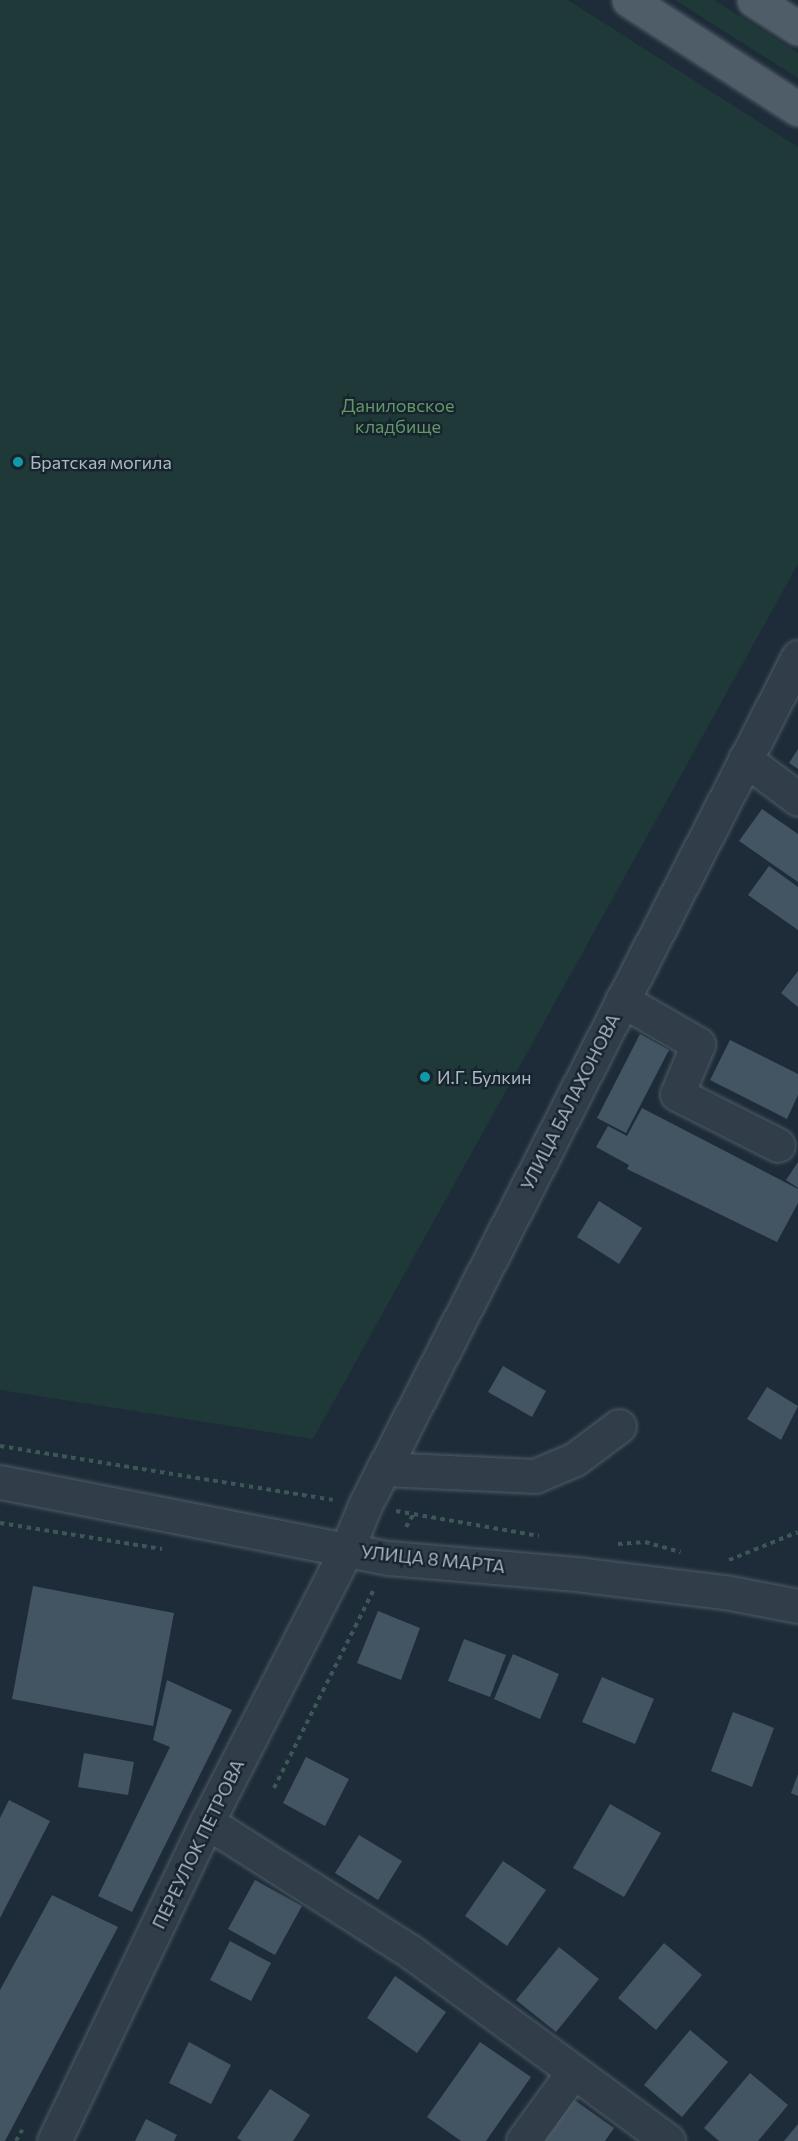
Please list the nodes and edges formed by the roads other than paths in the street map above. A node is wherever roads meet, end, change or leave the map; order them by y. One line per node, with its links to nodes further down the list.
1 (629, 0): 4 (main road)
2 (754, 0): 3 (main road)
3 (785, 16)
4 (798, 109)
5 (798, 657): 6 (street, УЛИЦА БАЛАХОНОВА)
6 (745, 759): 7 (street); 8 (street, УЛИЦА БАЛАХОНОВА)
7 (798, 799)
8 (622, 1000): 9 (street); 11 (street, УЛИЦА БАЛАХОНОВА)
9 (778, 1145)
10 (619, 1426): 11 (street)
11 (382, 1469): 13 (street, УЛИЦА БАЛАХОНОВА)
12 (0, 1482): 13 (street, УЛИЦА 8 МАРТА)
13 (347, 1549): 14 (street, УЛИЦА 8 МАРТА); 15 (street, ПЕРЕУЛОК ПЕТРОВА)
14 (798, 1606)
15 (207, 1822): 16 (street); 17 (street, ПЕРЕУЛОК ПЕТРОВА)
16 (573, 2072): 18 (street); 19 (street)
17 (54, 2141)
18 (523, 2141)
19 (668, 2141)

